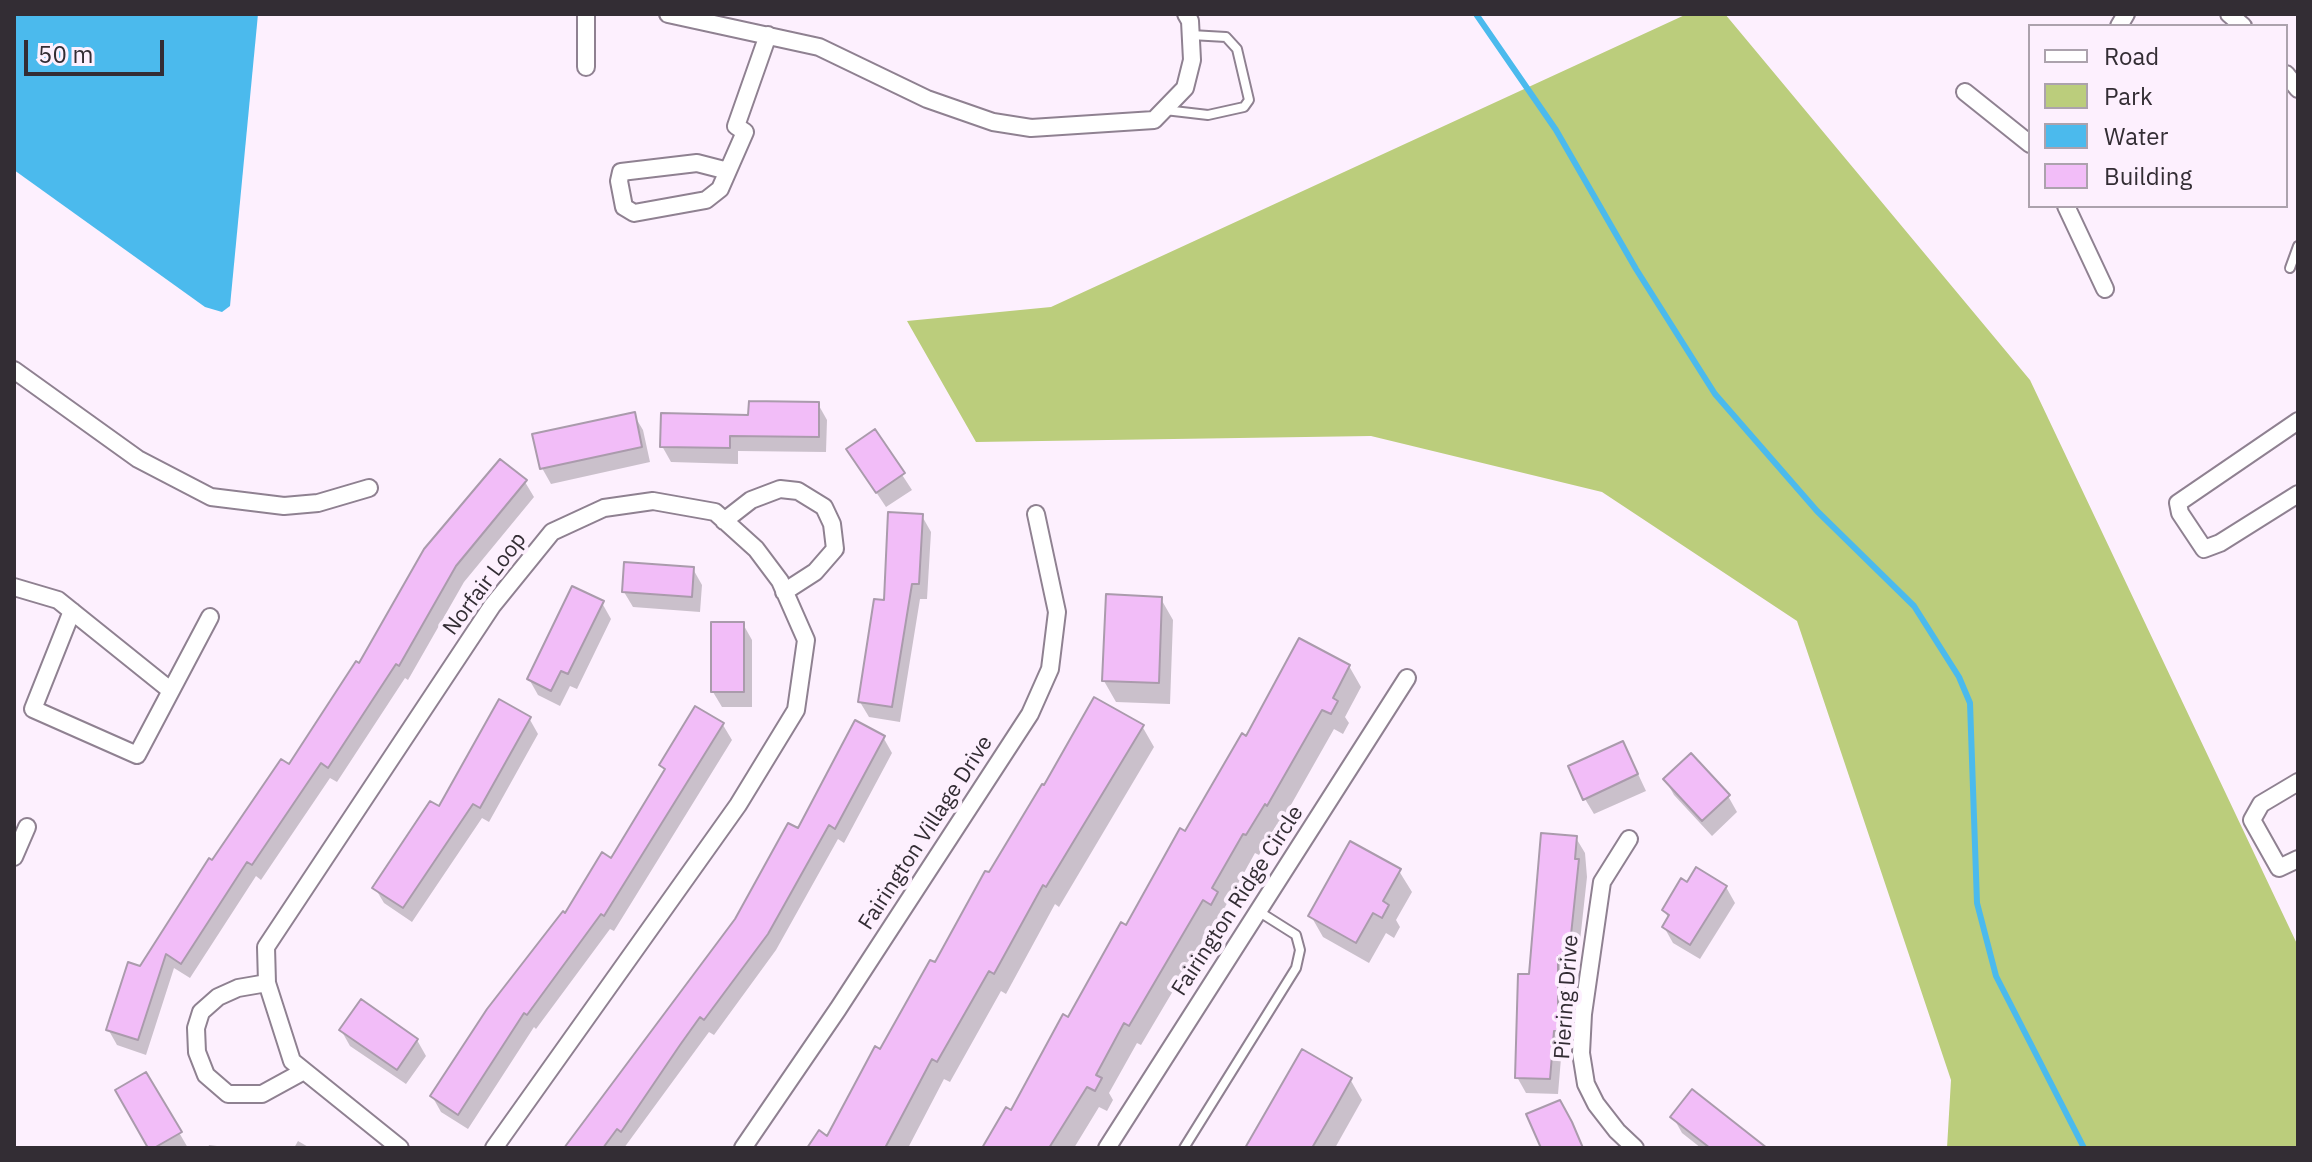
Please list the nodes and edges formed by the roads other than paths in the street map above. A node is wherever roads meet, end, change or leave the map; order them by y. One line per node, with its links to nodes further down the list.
1 (586, 14): 6 (street)
2 (668, 14): 4 (street)
3 (1186, 14): 5 (street)
4 (768, 35): 8 (street); 10 (street)
5 (1191, 35): 8 (street); 8 (lane)
6 (586, 67)
7 (1965, 92): 9 (street)
8 (1164, 109)
9 (2028, 142)
10 (728, 171): 10 (street)
11 (2067, 208): 14 (street)
12 (2298, 246): 13 (lane)
13 (2290, 268)
14 (2105, 289)
15 (14, 370): 17 (street)
16 (2298, 421): 18 (street)
17 (369, 488)
18 (2298, 494)
19 (1036, 514): 37 (street, Fairington Village Drive)
20 (724, 521): 22 (street, Norfair Loop); 22 (street); 33 (street, Norfair Loop)
21 (14, 587): 23 (street)
22 (784, 592): 36 (street, Norfair Loop)
23 (72, 611): 26 (street); 26 (street)
24 (210, 617): 26 (street)
25 (1407, 678): 32 (street, Fairington Ridge Circle)
26 (170, 690)
27 (2298, 782): 31 (street)
28 (27, 827): 30 (street)
29 (1629, 839): 40 (street, Piering Drive)
30 (14, 857)
31 (2298, 859)
32 (1258, 911): 38 (street, Fairington Ridge Circle); 39 (lane)
33 (267, 983): 34 (street, Norfair Loop); 34 (street)
34 (304, 1071): 35 (street, Norfair Loop)
35 (400, 1148)
36 (494, 1148)
37 (743, 1148)
38 (1107, 1148)
39 (1184, 1148)
40 (1635, 1148)

